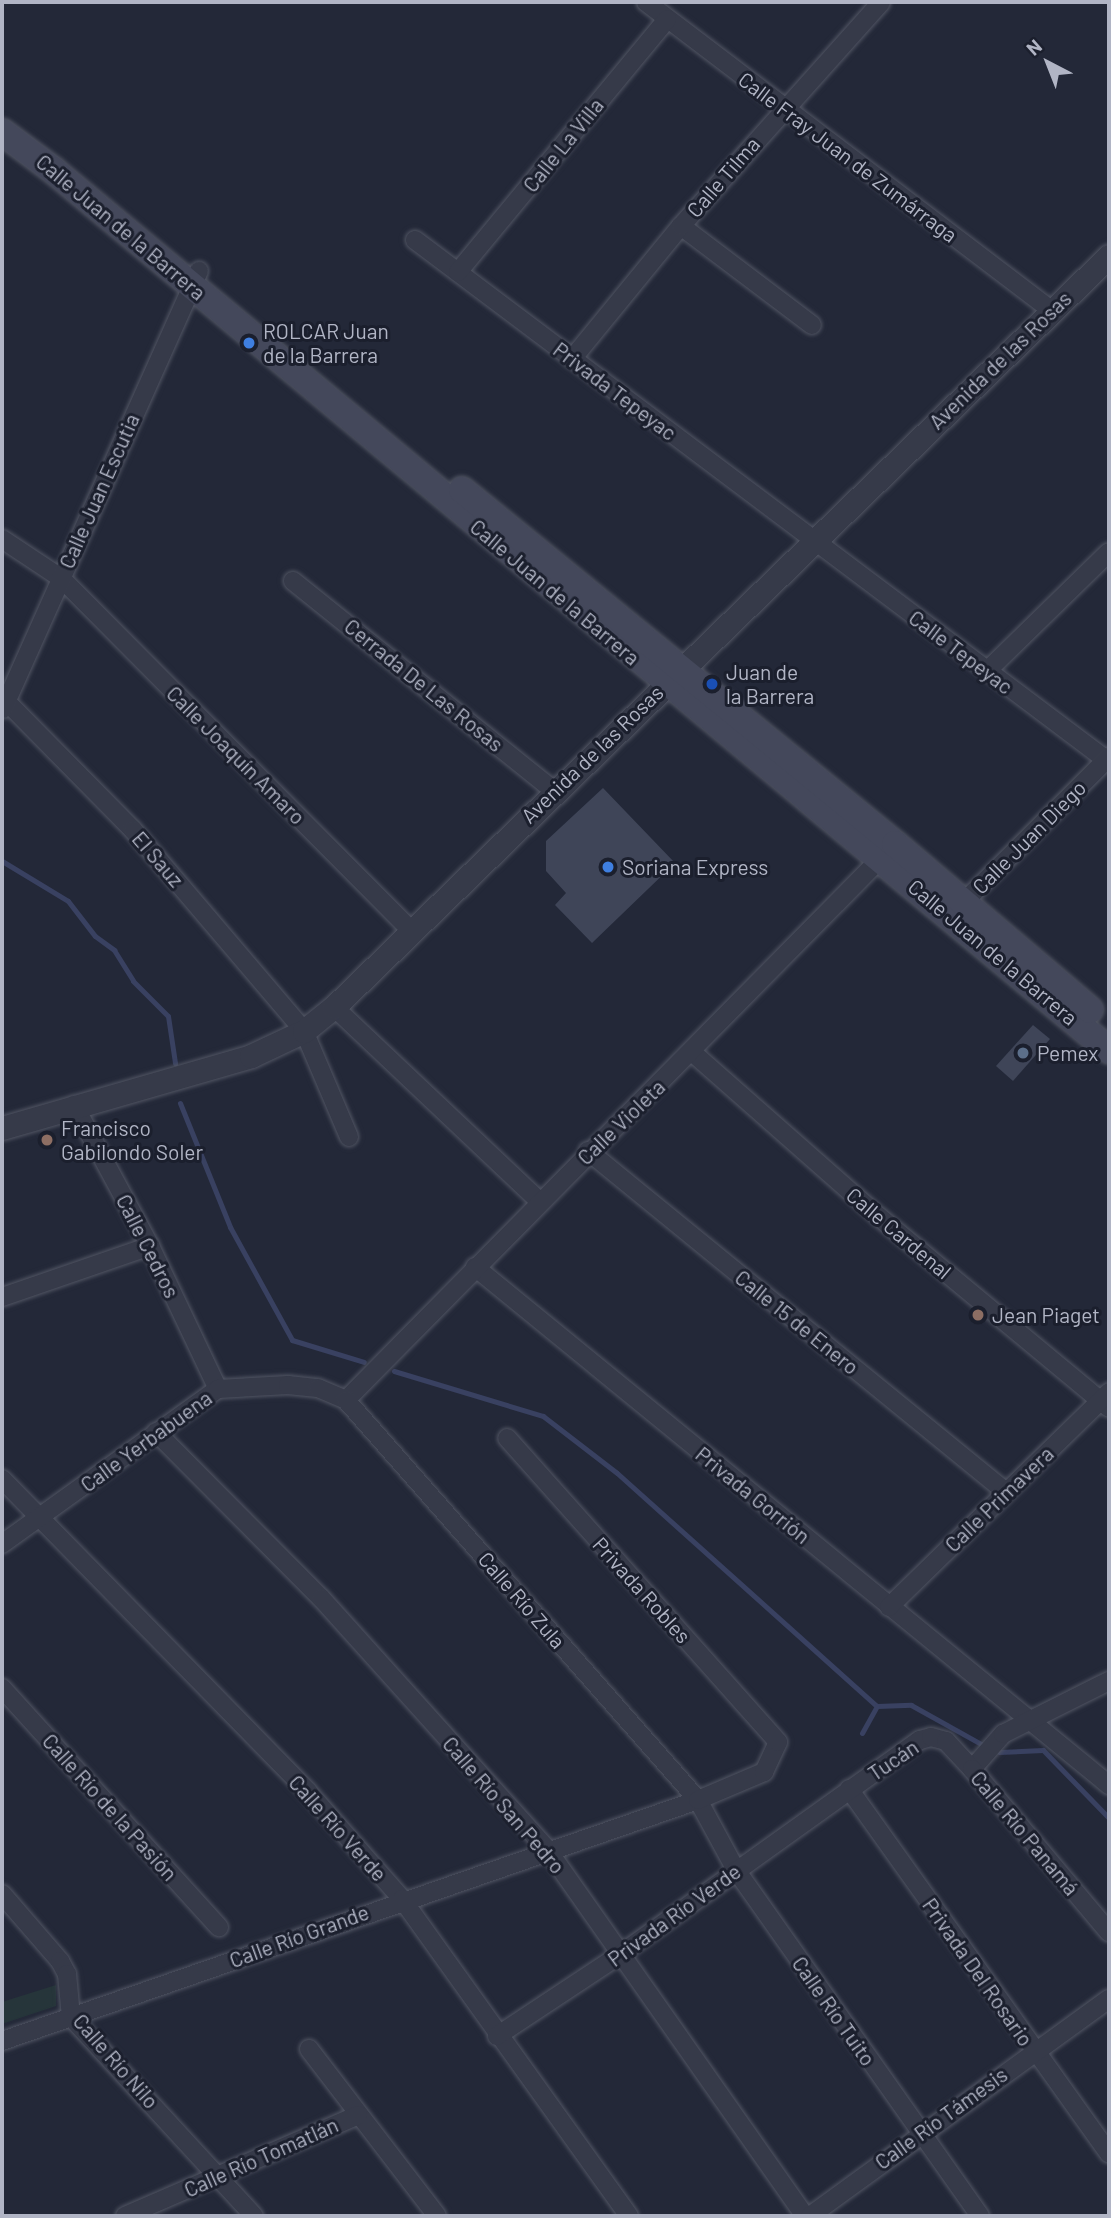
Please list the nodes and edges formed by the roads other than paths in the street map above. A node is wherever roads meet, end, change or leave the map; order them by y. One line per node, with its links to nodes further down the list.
1 (646, 2): 3 (street, Calle Fray Juan de Zumárraga)
2 (881, 2): 4 (street, Calle Tilma)
3 (667, 19): 4 (street, Calle Fray Juan de Zumárraga); 10 (street, Calle La Villa)
4 (783, 110): 7 (street, Calle Tilma); 12 (street, Calle Fray Juan de Zumárraga)
5 (2, 115): 11 (main road, Calle Juan de la Barrera)
6 (2, 132): 11 (main road, Calle Juan de la Barrera)
7 (681, 226): 13 (street); 14 (street, Calle Tilma)
8 (415, 240): 10 (street, Privada Tepeyac)
9 (1109, 256): 12 (street, Avenida de las Rosas)
10 (458, 272): 14 (street, Privada Tepeyac)
11 (195, 278): 18 (street, Calle Juan Escutia); 21 (main road, Calle Juan de la Barrera)
12 (1051, 310): 16 (street, Avenida de las Rosas)
13 (812, 325)
14 (572, 359): 16 (street, Privada Tepeyac)
15 (2, 539): 18 (street, Calle Joaquín Amaro)
16 (814, 542): 20 (street, Calle Tepeyac); 21 (street, Avenida de las Rosas)
17 (1109, 552): 20 (street)
18 (61, 578): 22 (street, Calle Juan Escutia); 27 (street, Calle Joaquín Amaro)
19 (292, 581): 24 (street, Cerrada De Las Rosas)
20 (987, 671): 23 (street, Calle Tepeyac)
21 (672, 676): 24 (street, Avenida de las Rosas); 25 (main road, Calle Juan de la Barrera)
22 (4, 703): 31 (street, El Sauz)
23 (1108, 760): 26 (street, Calle Juan Diego)
24 (553, 790): 27 (street, Avenida de las Rosas)
25 (888, 851): 26 (main road, Calle Juan de la Barrera); 33 (street, Calle Violeta)
26 (956, 910): 28 (main road, Calle Juan de la Barrera)
27 (411, 931): 29 (street, Avenida de las Rosas)
28 (1064, 1001): 30 (main road, Calle Juan de la Barrera); 32 (main road, Calle Juan de la Barrera)
29 (334, 1007): 31 (street, Avenida de las Rosas); 38 (street)
30 (1109, 1026)
31 (304, 1031): 34 (street, Avenida de las Rosas); 36 (street, El Sauz)
32 (1109, 1050)
33 (693, 1053): 37 (street, Calle Violeta); 44 (street, Calle Cardenal)
34 (74, 1105): 35 (street, Avenida de las Rosas); 39 (street, Calle Cedros)
35 (2, 1128)
36 (349, 1137)
37 (588, 1151): 38 (street, Calle Violeta); 48 (street, Calle 15 de Enero)
38 (540, 1202): 40 (street, Calle Violeta)
39 (150, 1246): 41 (street); 42 (street, Calle Cedros)
40 (475, 1267): 43 (street, Calle Violeta); 51 (street, Privada Gorrión)
41 (2, 1297)
42 (218, 1389): 43 (street, Calle Yerbabuena); 45 (street, Calle Yerbabuena)
43 (346, 1400): 60 (street, Calle Río Zula)
44 (1106, 1400): 48 (street, Calle Primavera)
45 (156, 1432): 49 (street, Calle Yerbabuena); 61 (street, Calle Río San Pedro)
46 (507, 1438): 56 (street, Privada Robles)
47 (2, 1479): 49 (street, Calle Río Verde)
48 (1006, 1492): 51 (street, Calle Primavera)
49 (42, 1518): 50 (street, Calle Yerbabuena); 64 (street, Calle Río Verde)
50 (2, 1544)
51 (889, 1607): 54 (street, Privada Gorrión)
52 (1109, 1681): 54 (street)
53 (2, 1688): 65 (street, Calle Río de la Pasión)
54 (1032, 1721): 57 (street); 58 (street, Privada Gorrión)
55 (938, 1737): 57 (street, Calle Río Panamá); 59 (street, Tucán)
56 (778, 1742): 60 (street, Calle Río Grande)
57 (972, 1769): 66 (street, Calle Río Panamá)
58 (1109, 1785)
59 (849, 1789): 62 (street, Privada Río Verde); 73 (street, Privada Del Rosario)
60 (698, 1800): 61 (street, Calle Río Grande); 62 (street, Calle Río Tuito)
61 (547, 1849): 64 (street, Calle Río Grande); 67 (street, Calle Río San Pedro)
62 (736, 1870): 67 (street, Privada Río Verde); 75 (street, Calle Río Tuito)
63 (2, 1894): 69 (street, Calle Río Nilo)
64 (402, 1899): 69 (street, Calle Río Grande); 70 (street, Calle Río Verde)
65 (219, 1927)
66 (1109, 1933)
67 (618, 1956): 70 (street, Privada Río Verde); 82 (street, Calle Río San Pedro)
68 (1109, 1999): 73 (street, Calle Río Támesis)
69 (71, 2017): 71 (street, Calle Río Grande); 77 (street, Calle Río Nilo)
70 (497, 2036): 81 (street, Calle Río Verde)
71 (2, 2041)
72 (309, 2049): 74 (street)
73 (1033, 2050): 75 (street, Calle Río Támesis); 76 (street, Privada Del Rosario)
74 (359, 2115): 77 (street, Calle Río Tomatlán); 80 (street)
75 (919, 2134): 82 (street, Calle Río Támesis); 83 (street, Calle Río Tuito)
76 (1109, 2154)
77 (220, 2176): 78 (street, Calle Río Tomatlán); 79 (street, Calle Río Nilo)
78 (125, 2216)
79 (254, 2216)
80 (437, 2216)
81 (629, 2216)
82 (808, 2216)
83 (980, 2216)

